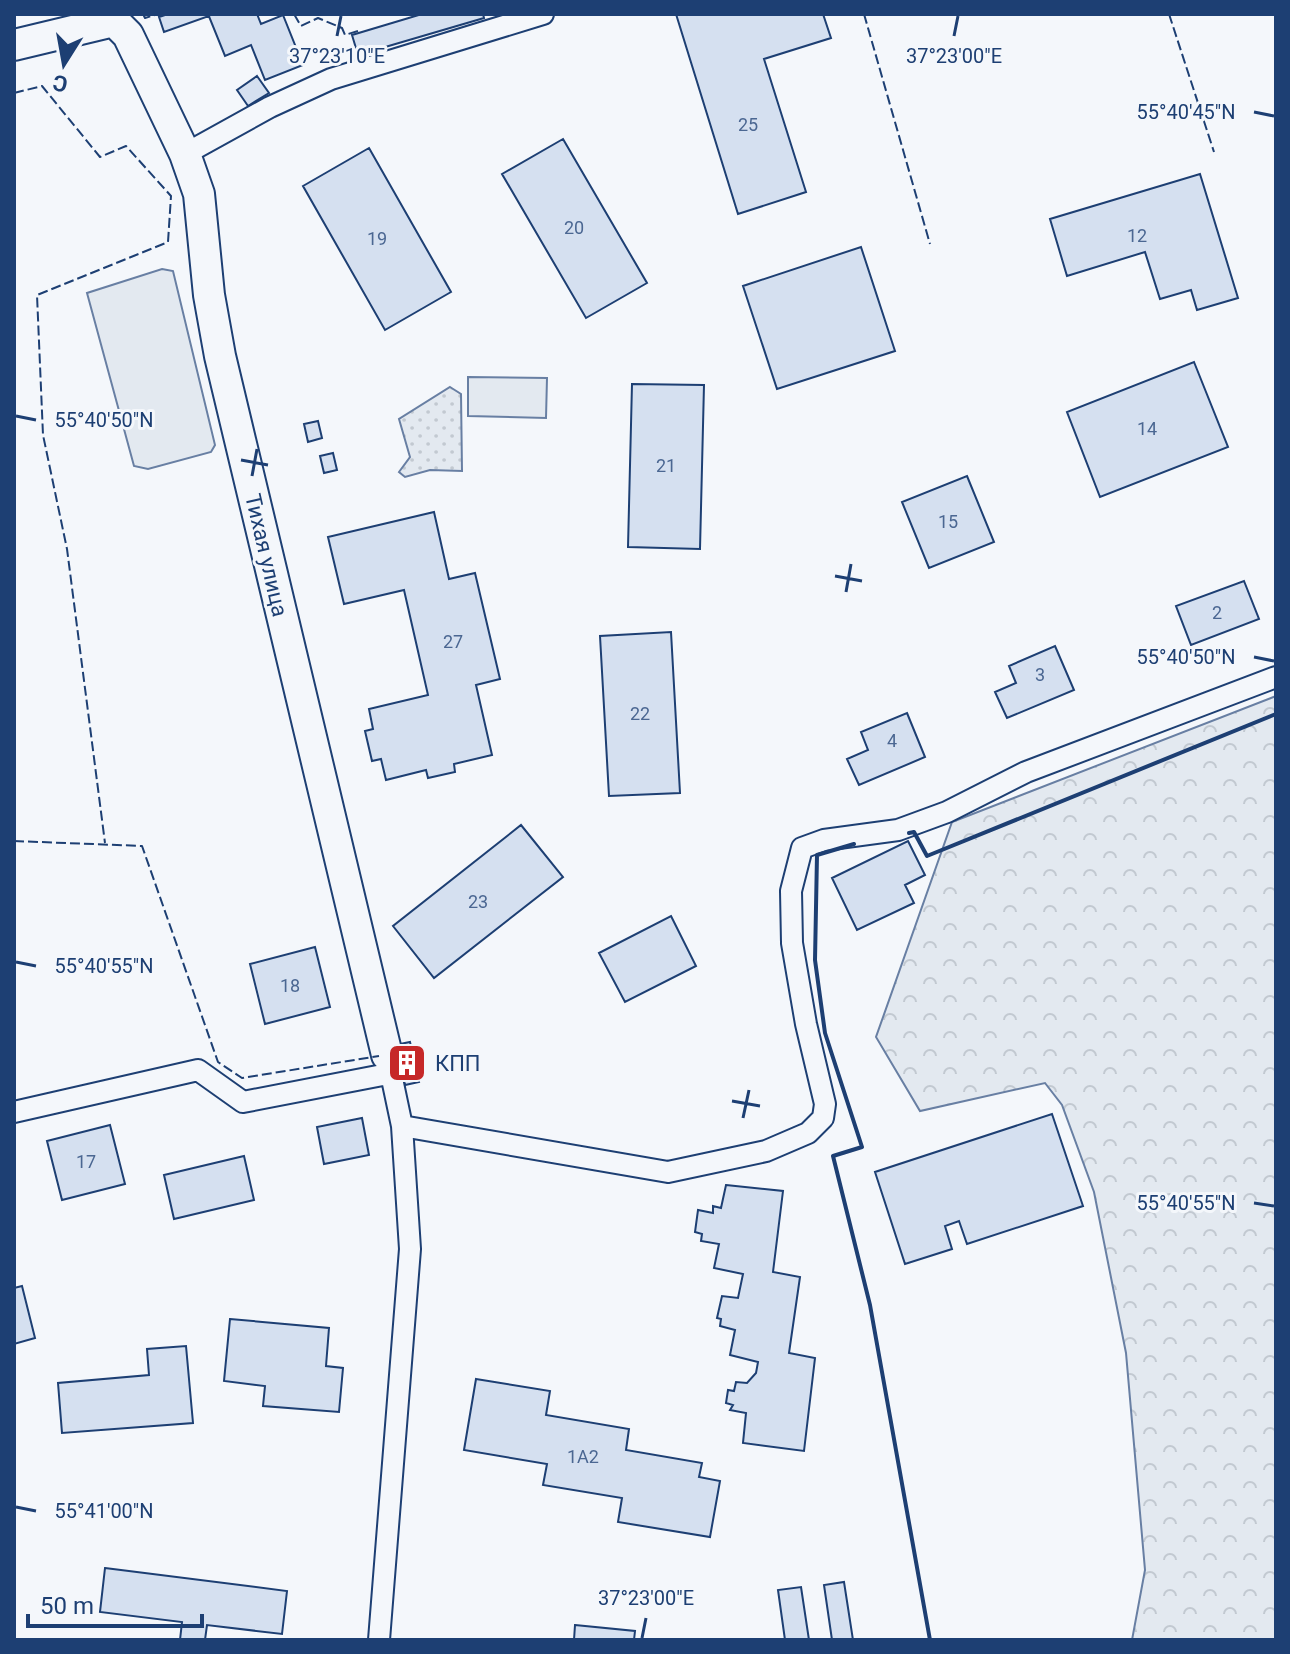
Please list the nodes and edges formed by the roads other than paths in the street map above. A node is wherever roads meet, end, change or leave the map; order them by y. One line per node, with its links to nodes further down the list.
1 (543, 14): 4 (street)
2 (112, 17): 3 (street); 4 (street, Тихая улица)
3 (14, 45)
4 (185, 154): 6 (street, Тихая улица)
5 (1276, 677): 8 (street)
6 (390, 1064): 7 (street); 8 (street)
7 (14, 1112)
8 (402, 1126): 9 (street)
9 (379, 1640)

